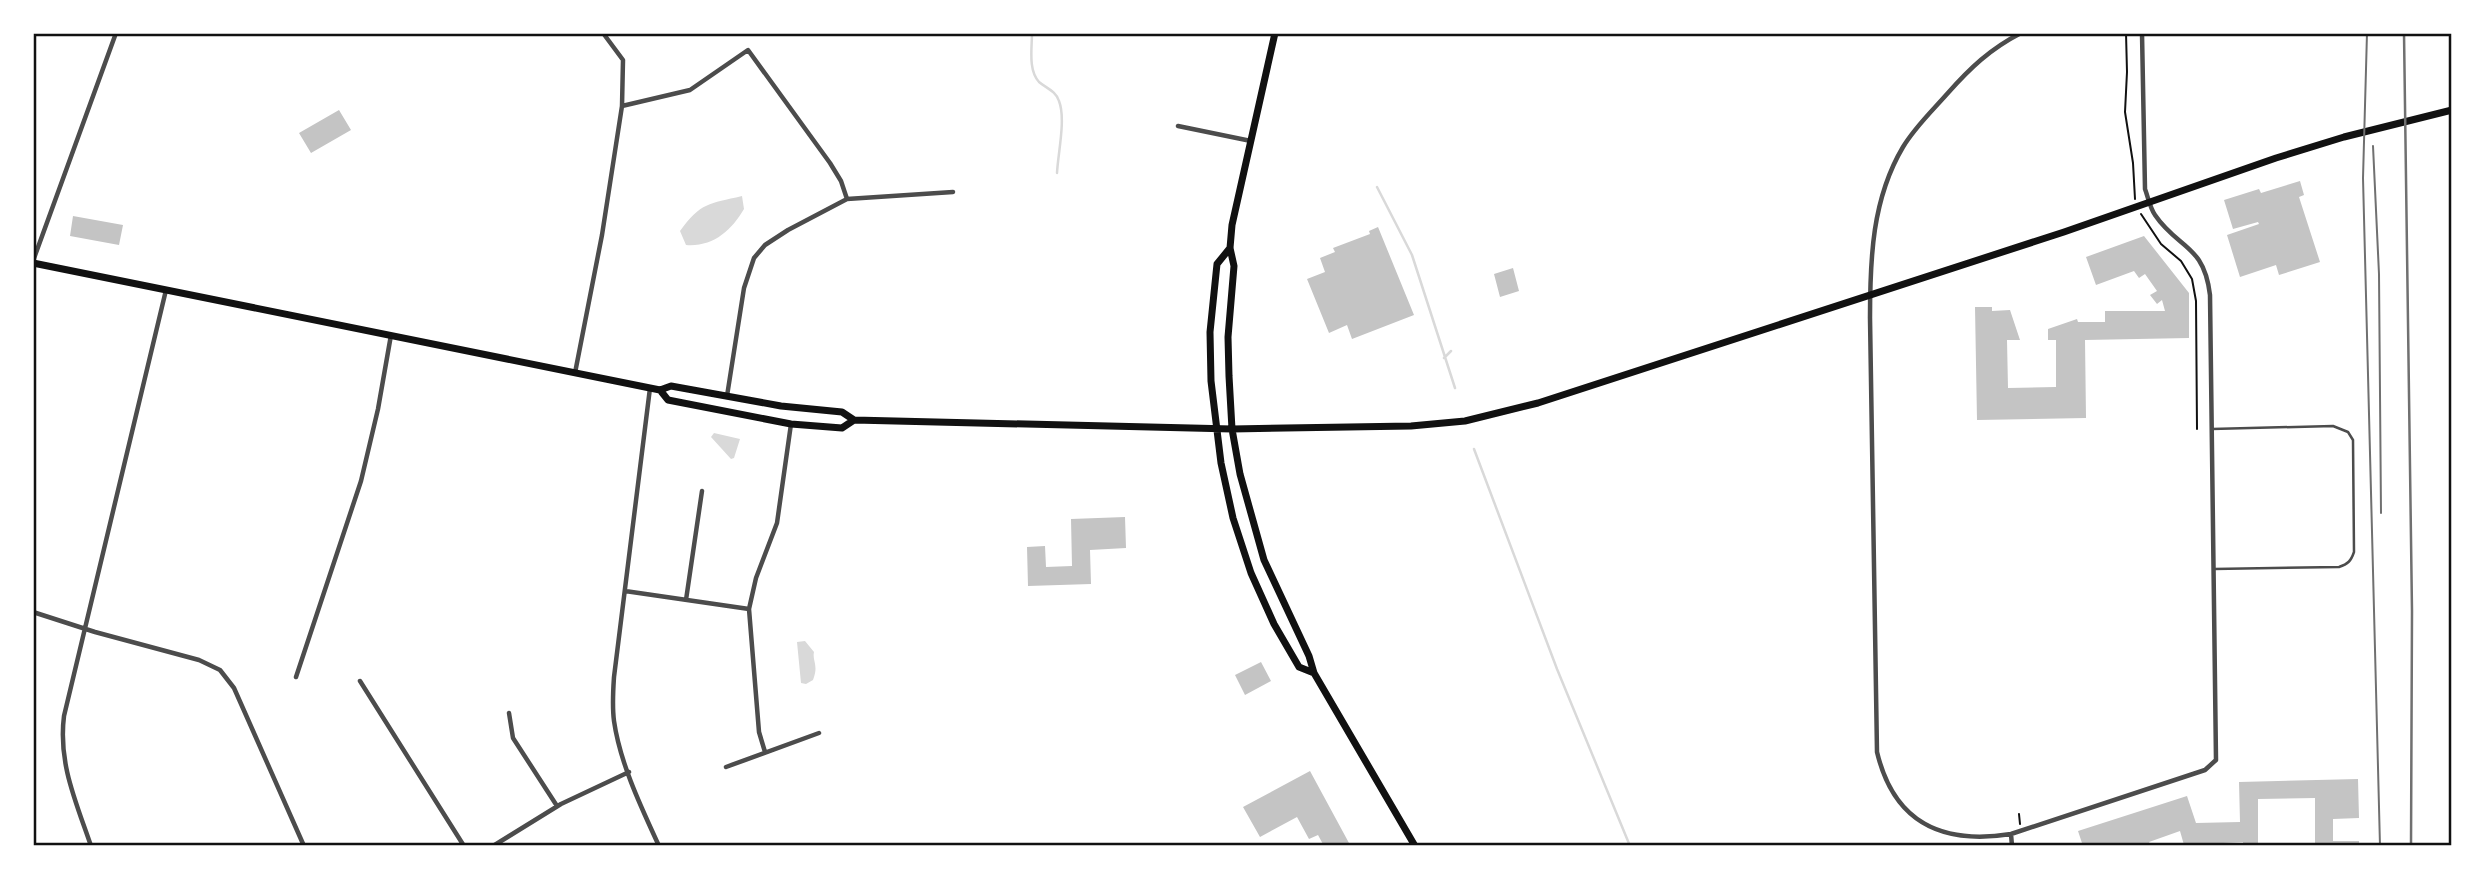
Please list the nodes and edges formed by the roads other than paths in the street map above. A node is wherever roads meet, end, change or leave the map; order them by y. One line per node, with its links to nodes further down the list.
1 (116, 33): 13 (street)
2 (603, 33): 6 (street)
3 (1275, 33): 9 (main road)
4 (2021, 33): 15 (street)
5 (2142, 33): 25 (street)
6 (622, 106): 11 (street); 17 (street)
7 (2452, 110): 15 (main road)
8 (1178, 127): 9 (street)
9 (1252, 141): 12 (main road)
10 (953, 192): 11 (street)
11 (847, 199): 20 (street)
12 (1230, 248): 23 (main road); 24 (main road)
13 (33, 262): 14 (main road)
14 (166, 290): 16 (main road); 32 (street)
15 (1870, 297): 24 (main road); 42 (street)
16 (391, 335): 17 (main road); 34 (street)
17 (575, 373): 18 (main road)
18 (650, 388): 19 (main road); 28 (street)
19 (660, 390): 20 (main road); 22 (main road)
20 (727, 397): 21 (main road)
21 (854, 420): 22 (main road); 23 (main road)
22 (791, 424): 30 (street)
23 (1217, 428): 24 (main road); 33 (main road)
24 (1232, 429): 33 (main road)
25 (2212, 429): 27 (street); 27 (lane)
26 (702, 491): 29 (street)
27 (2214, 569): 42 (street)
28 (625, 591): 29 (street); 40 (street)
29 (686, 600): 30 (street)
30 (749, 609): 38 (street)
31 (33, 612): 32 (street)
32 (85, 629): 43 (street); 44 (street)
33 (1314, 673): 48 (main road)
34 (296, 677)
35 (360, 681): 45 (street)
36 (509, 713): 41 (street)
37 (819, 733): 38 (street)
38 (765, 752): 39 (street)
39 (726, 767)
40 (629, 772): 41 (street); 47 (street)
41 (557, 806): 46 (street)
42 (2011, 834): 49 (street)
43 (91, 846)
44 (304, 846)
45 (464, 846)
46 (493, 846)
47 (659, 846)
48 (1415, 846)
49 (2012, 846)

